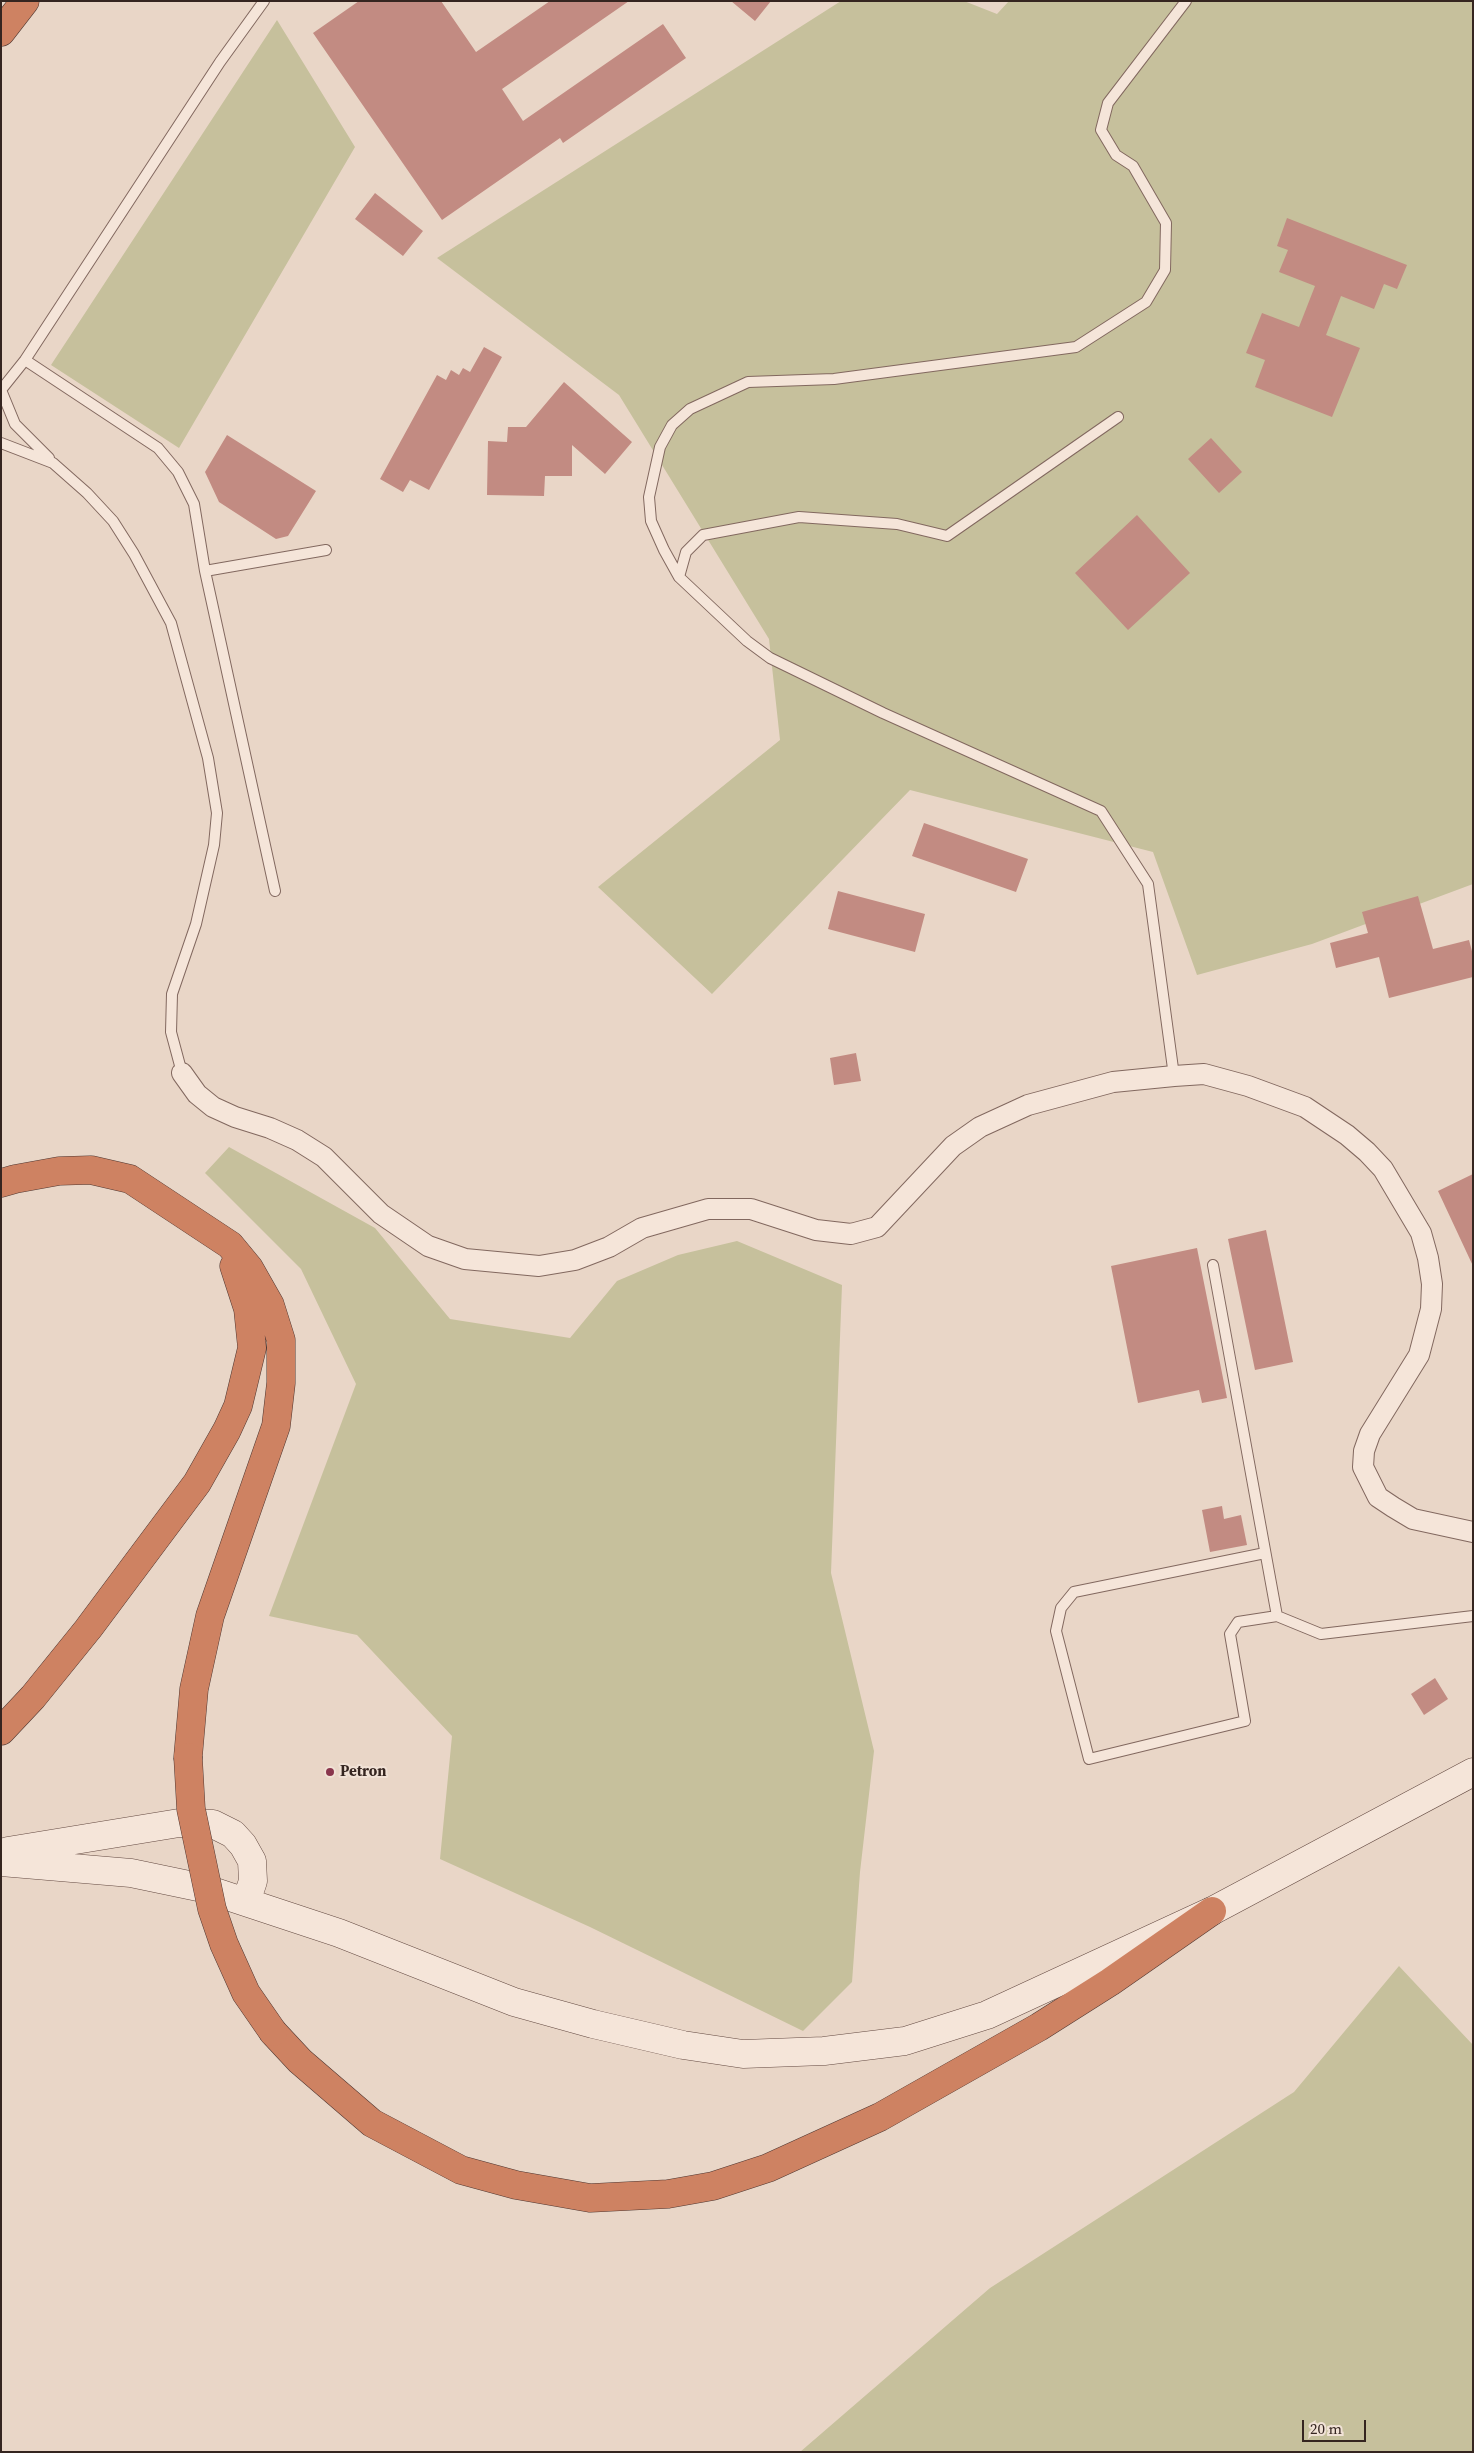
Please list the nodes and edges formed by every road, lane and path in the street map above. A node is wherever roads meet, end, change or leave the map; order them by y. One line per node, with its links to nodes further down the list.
1 (26, 1): 4 (highway)
2 (264, 1): 5 (lane)
3 (1186, 1): 12 (lane)
4 (1, 32)
5 (25, 360): 6 (lane); 11 (lane)
6 (1, 390): 9 (lane)
7 (1118, 417): 12 (lane)
8 (1, 443): 9 (lane)
9 (53, 463): 14 (lane)
10 (326, 550): 11 (lane)
11 (205, 571): 13 (lane)
12 (680, 577): 15 (lane)
13 (275, 891)
14 (182, 1073): 15 (street)
15 (1174, 1076): 19 (street)
16 (1, 1183): 17 (highway)
17 (230, 1245): 23 (highway); 28 (highway, bridge)
18 (1213, 1265): 20 (lane)
19 (1473, 1532)
20 (1265, 1553): 21 (lane); 21 (lane)
21 (1277, 1616): 22 (lane)
22 (1473, 1616)
23 (1, 1731)
24 (1473, 1772): 28 (main road)
25 (1, 1852): 27 (main road)
26 (1, 1862): 27 (main road)
27 (246, 1902): 28 (main road)
28 (1212, 1911)

